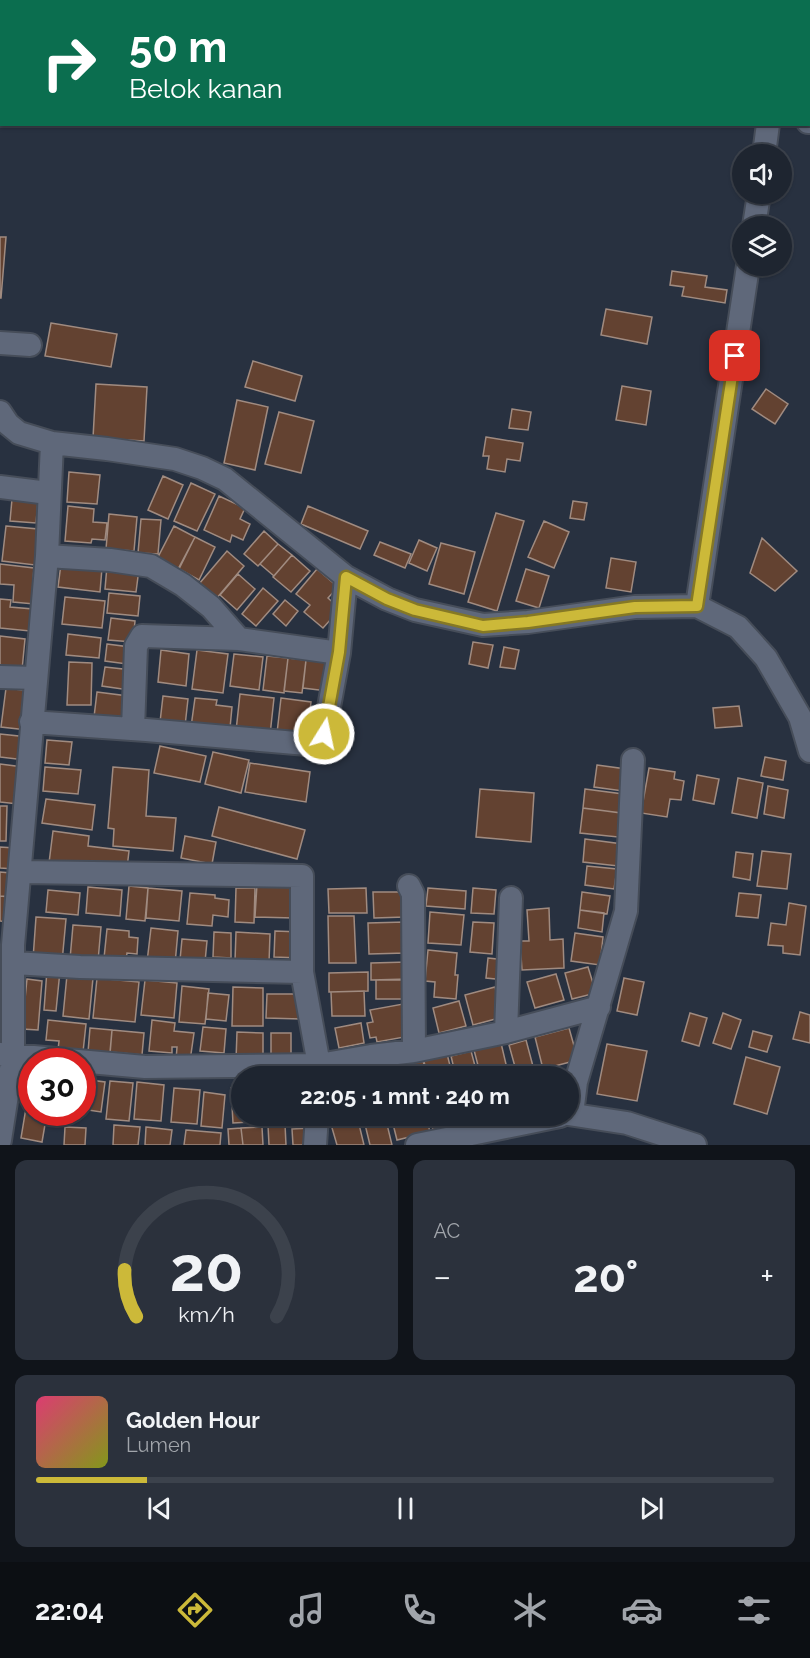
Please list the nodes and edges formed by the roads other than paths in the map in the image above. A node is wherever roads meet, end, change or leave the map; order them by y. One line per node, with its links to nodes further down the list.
1 (768, 126): 2 (street)
2 (765, 144)
3 (746, 276): 12 (street)
4 (0, 343): 5 (street)
5 (30, 345)
6 (0, 412): 7 (street)
7 (52, 443): 9 (street); 11 (street)
8 (0, 487): 9 (street)
9 (48, 493): 10 (street)
10 (47, 556): 13 (street); 16 (street)
11 (346, 577): 12 (street); 14 (street)
12 (697, 606): 19 (street)
13 (239, 639): 14 (street); 18 (street)
14 (339, 652): 18 (street)
15 (0, 677): 16 (street)
16 (35, 678): 17 (street)
17 (31, 722): 18 (street); 21 (street)
18 (133, 729)
19 (810, 751)
20 (633, 760): 26 (street)
21 (20, 872): 24 (street); 25 (street)
22 (409, 886): 28 (street)
23 (511, 898): 27 (street)
24 (9, 950): 25 (street); 29 (street)
25 (302, 972): 30 (street)
26 (599, 1007): 27 (street); 33 (street)
27 (506, 1032): 28 (street)
28 (414, 1051): 31 (street)
29 (6, 1055): 32 (street); 37 (street)
30 (318, 1066)
31 (336, 1066)
32 (231, 1069)
33 (579, 1072)
34 (579, 1117): 40 (street)
35 (316, 1126): 38 (street)
36 (512, 1126): 39 (street)
37 (0, 1140)
38 (315, 1145)
39 (417, 1145)
40 (695, 1145)

